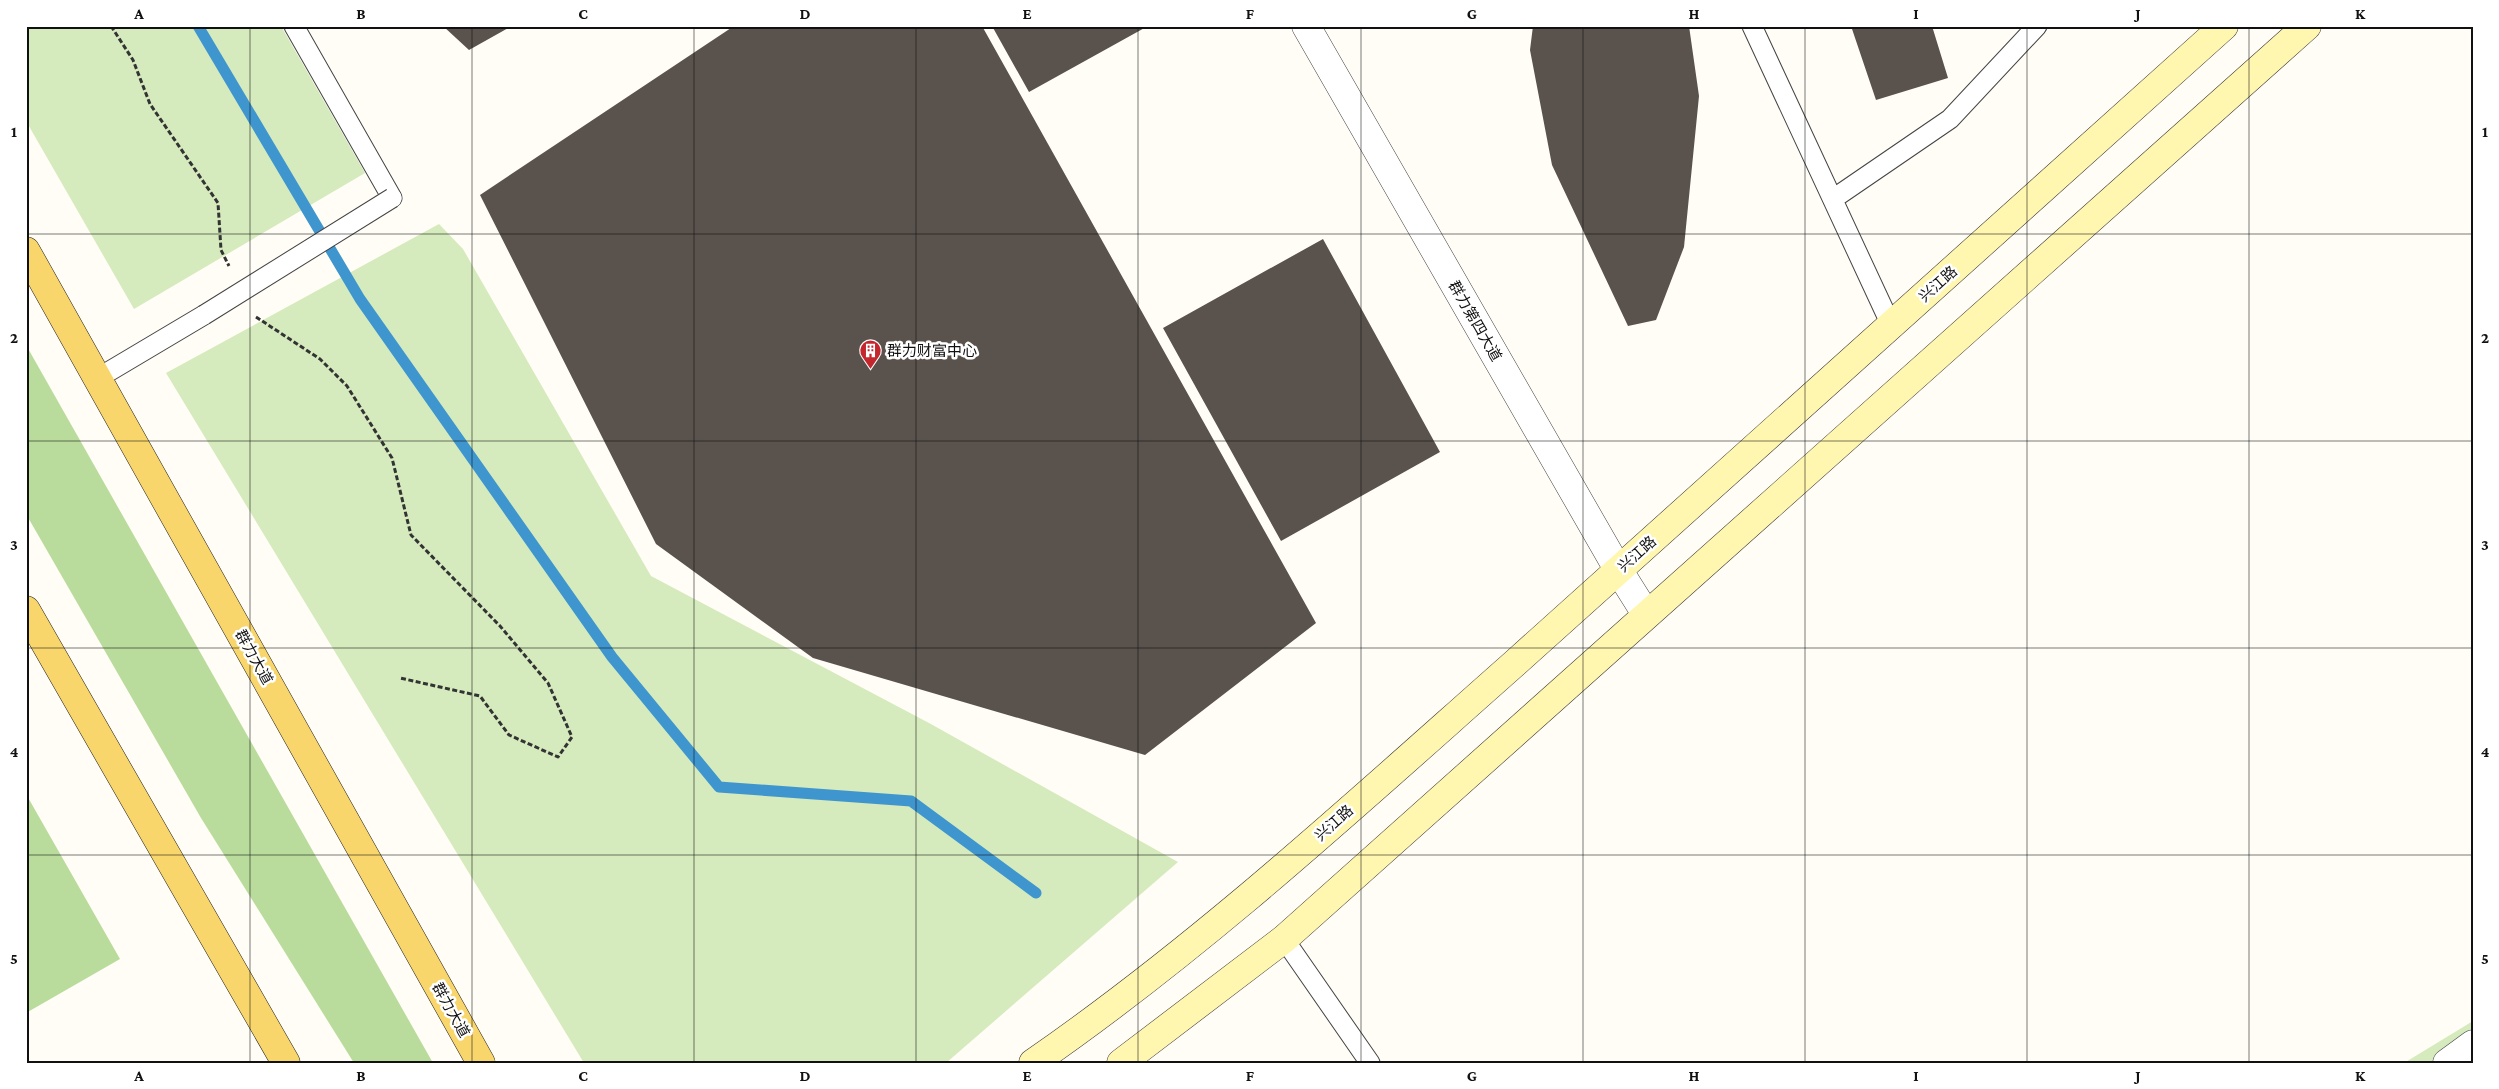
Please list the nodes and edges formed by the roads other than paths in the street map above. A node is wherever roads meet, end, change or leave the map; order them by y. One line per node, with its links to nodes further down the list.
1 (294, 26): 10 (lane, bridge)
2 (1306, 26): 11 (street, 群力第四大道)
3 (1752, 26): 7 (lane)
4 (2037, 26): 7 (lane)
5 (2224, 26): 9 (main road, 兴江路)
6 (2307, 26): 13 (main road)
7 (1833, 199): 9 (lane)
8 (26, 251): 10 (main road, 群力大道)
9 (1891, 325): 11 (main road, 兴江路)
10 (98, 378): 17 (main road, 群力大道)
11 (1619, 571): 13 (street, 群力第四大道); 18 (main road, 兴江路)
12 (26, 610): 16 (main road)
13 (1646, 614): 14 (main road)
14 (1284, 939): 19 (main road); 20 (lane)
15 (2473, 1044): 21 (street)
16 (286, 1063)
17 (481, 1063)
18 (1033, 1063)
19 (1121, 1063)
20 (1370, 1063)
21 (2447, 1063)

